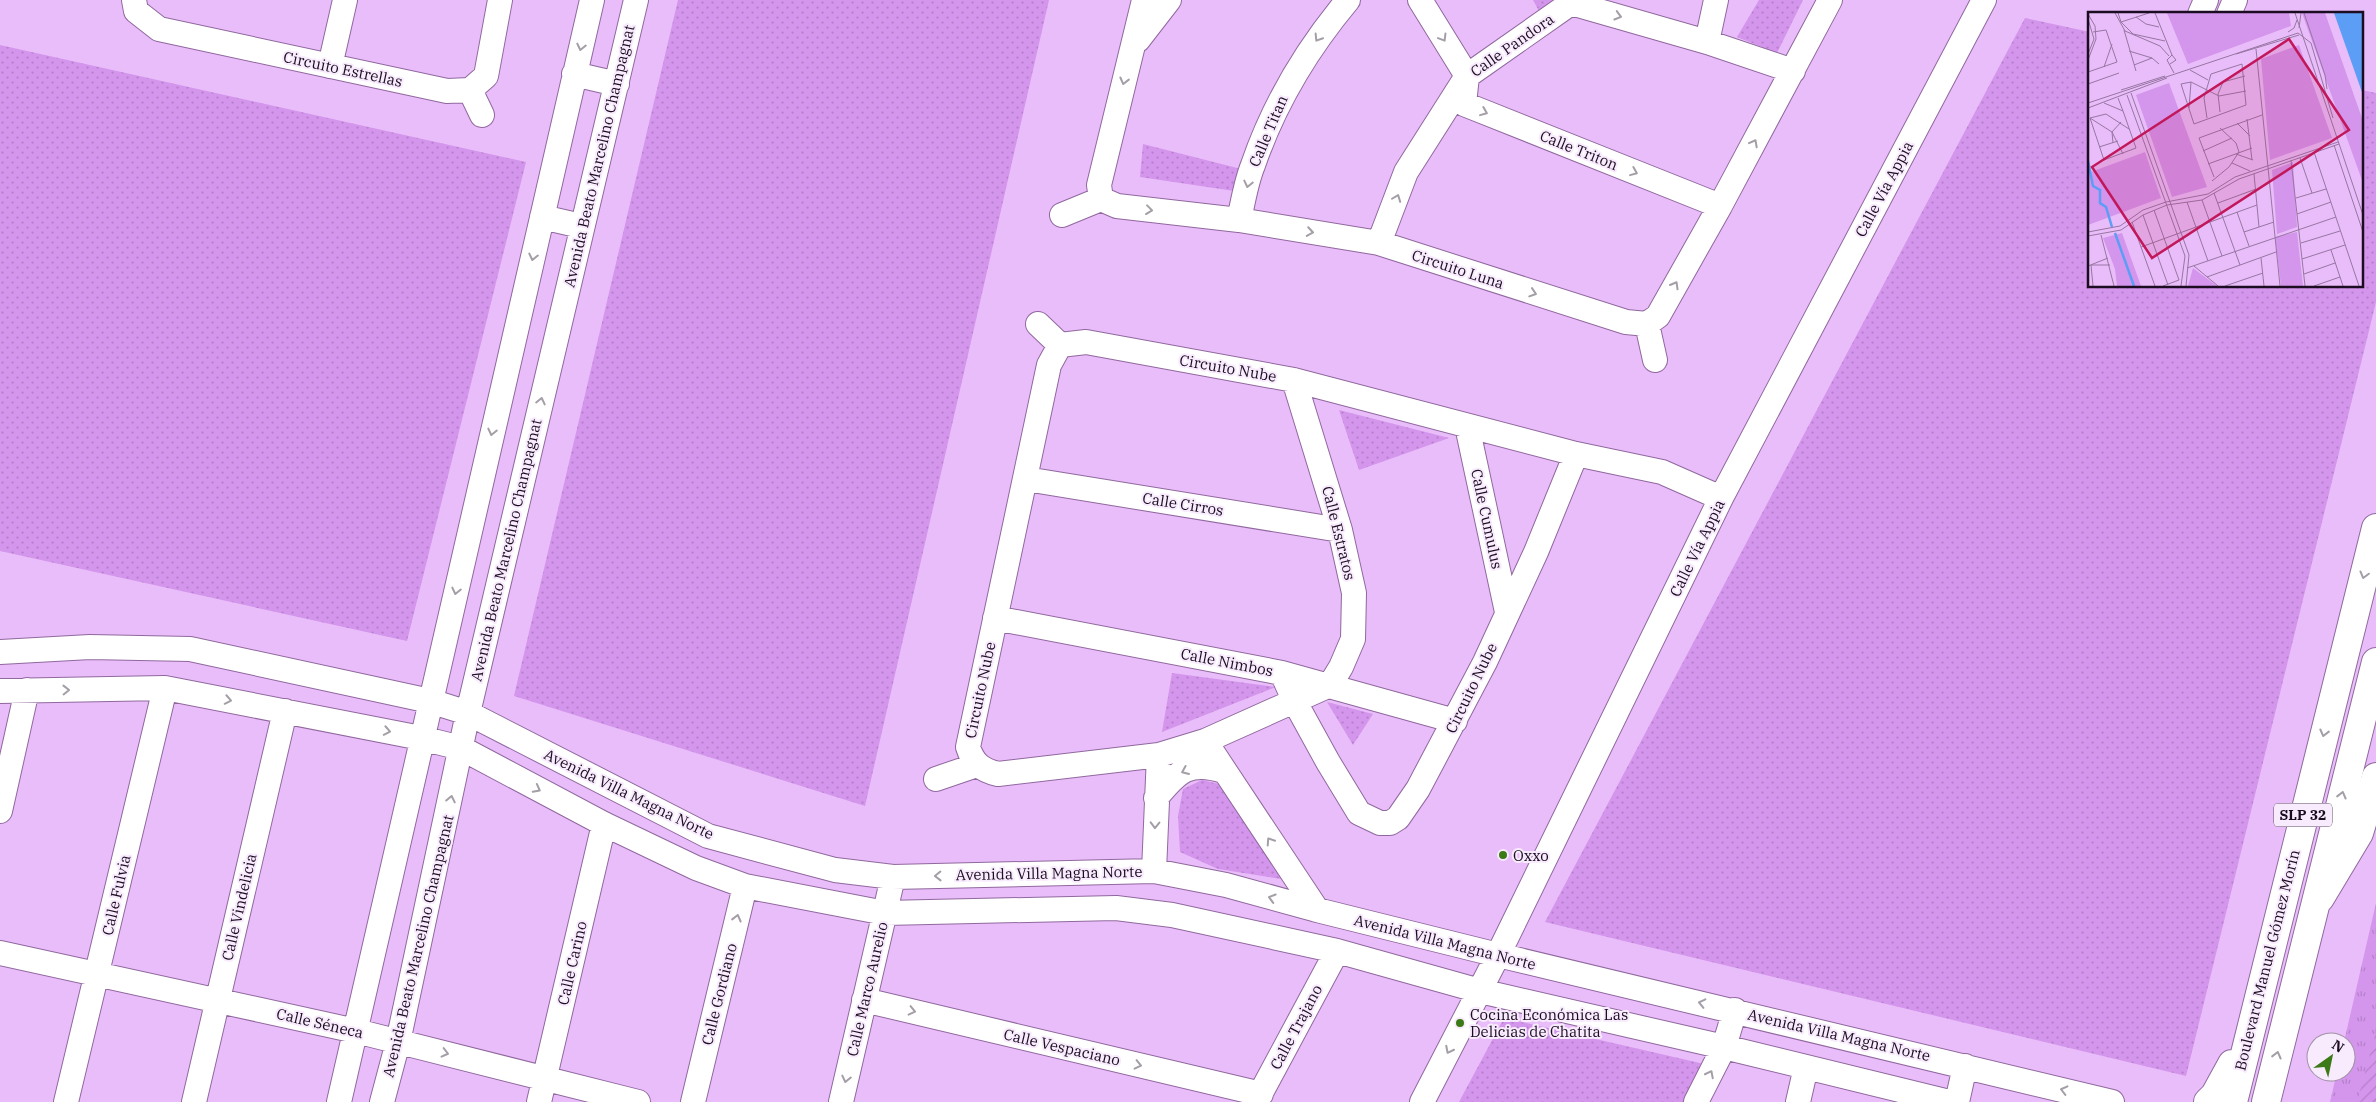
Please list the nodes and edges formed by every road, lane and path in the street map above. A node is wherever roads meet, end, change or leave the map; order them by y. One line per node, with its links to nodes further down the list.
1 (134, 0): 20 (street, Circuito Estrellas)
2 (345, 0): 20 (street)
3 (500, 0): 25 (street)
4 (592, 0): 22 (street, one-way to 22)
5 (636, 0): 24 (street, Avenida Beato Marcelino Champagnat)
6 (1144, 0): 19 (street)
7 (1169, 0): 19 (street)
8 (1348, 0): 31 (street, Calle Titan, one-way to 31)
9 (1420, 0): 23 (street, one-way to 23)
10 (1716, 0): 18 (street)
11 (1830, 0): 21 (street)
12 (1984, 0): 42 (street, Calle Vía Appia)
13 (2206, 0): 16 (street)
14 (2235, 0): 17 (street)
15 (1572, 1): 18 (street, Calle Pandora, one-way to 18); 23 (street, Calle Pandora)
16 (2201, 12)
17 (2230, 12)
18 (1707, 42): 21 (street, Calle Pandora)
19 (1133, 48): 27 (street, one-way to 27)
20 (330, 66): 25 (street, Circuito Estrellas)
21 (1793, 72): 28 (street, one-way to 21)
22 (574, 74): 24 (street); 30 (street)
23 (1466, 76): 28 (street, Calle Triton, one-way to 28); 33 (street, Calle Pandora, one-way to 23)
24 (617, 84): 32 (street, Avenida Beato Marcelino Champagnat)
25 (470, 90): 26 (street)
26 (482, 115)
27 (1102, 199): 29 (street); 31 (street, Circuito Luna, one-way to 31)
28 (1720, 206): 35 (street, one-way to 28)
29 (1062, 215)
30 (542, 217): 32 (street); 54 (street, one-way to 54)
31 (1239, 220): 33 (street, Circuito Luna, one-way to 33)
32 (581, 226): 57 (street, Avenida Beato Marcelino Champagnat, one-way to 32)
33 (1379, 243): 35 (street, Circuito Luna, one-way to 35)
34 (1038, 324): 36 (street)
35 (1647, 324): 37 (street)
36 (1060, 345): 38 (street, Circuito Nube); 41 (street, Circuito Nube)
37 (1655, 360)
38 (1294, 380): 39 (street, Circuito Nube); 44 (street, Calle Estratos)
39 (1467, 426): 40 (street, Circuito Nube); 45 (street, Calle Cumulus)
40 (1576, 454): 42 (street); 45 (street, Circuito Nube)
41 (1026, 479): 44 (street, Calle Cirros); 46 (street, Circuito Nube)
42 (1721, 498): 78 (street, Calle Vía Appia)
43 (2376, 528): 81 (main road, Boulevard Manuel Gómez Morín / SLP 32, one-way to 81)
44 (1340, 530): 50 (street, Calle Estratos)
45 (1507, 612): 58 (street, Circuito Nube)
46 (995, 618): 49 (street, Calle Nimbos); 63 (street, Circuito Nube)
47 (0, 652): 54 (street, Avenida Villa Magna Norte)
48 (2376, 662): 75 (main road, SLP 32, one-way to 48)
49 (1282, 673): 50 (street, Calle Nimbos); 55 (street, Circuito Nube)
50 (1330, 684): 55 (street); 58 (street, Calle Nimbos)
51 (165, 688): 52 (street, one-way to 51); 56 (street, one-way to 56); 79 (street, Calle Fulvia)
52 (27, 690): 53 (street); 68 (street)
53 (0, 691)
54 (430, 701): 57 (street, Avenida Villa Magna Norte); 59 (street)
55 (1295, 702): 58 (street, Circuito Nube); 60 (street)
56 (285, 711): 59 (street, one-way to 59); 83 (street, Calle Vindelicia)
57 (468, 713): 61 (street, Avenida Beato Marcelino Champagnat); 71 (street, Avenida Villa Magna Norte)
58 (1455, 721)
59 (422, 738): 61 (street); 85 (street)
60 (1205, 741): 62 (street); 64 (street)
61 (462, 748): 69 (street, one-way to 69); 86 (street, Avenida Beato Marcelino Champagnat, one-way to 61)
62 (1159, 755): 63 (street); 67 (street)
63 (977, 765): 66 (street)
64 (1224, 771): 67 (street, one-way to 67); 73 (street, one-way to 64)
65 (2376, 777): 75 (main road)
66 (936, 779)
67 (1156, 798): 70 (street, one-way to 70)
68 (0, 811)
69 (604, 824): 72 (street); 90 (street, Calle Carino)
70 (1154, 871): 71 (street, Avenida Villa Magna Norte, one-way to 71); 73 (street, Avenida Villa Magna Norte, one-way to 70)
71 (892, 877): 74 (street, Calle Marco Aurelio)
72 (745, 886): 74 (street); 98 (street, Calle Gordiano, one-way to 72)
73 (1316, 910): 78 (street, Avenida Villa Magna Norte)
74 (885, 913): 76 (street); 82 (street, Calle Marco Aurelio)
75 (2312, 913): 108 (main road, SLP 32, one-way to 75)
76 (1336, 951): 80 (street); 91 (street, Calle Trajano)
77 (0, 953): 79 (street, Calle Séneca)
78 (1498, 955): 80 (street, Calle Vía Appia); 84 (street, Avenida Villa Magna Norte, one-way to 78)
79 (97, 974): 83 (street, Calle Séneca); 92 (street, Calle Fulvia)
80 (1480, 991): 87 (street); 100 (street, Calle Vía Appia, one-way to 100)
81 (2258, 994): 106 (main road); 107 (main road, Boulevard Manuel Gómez Morín / SLP 32)
82 (864, 1000): 91 (street, Calle Vespaciano, one-way to 91); 99 (street, Calle Marco Aurelio, one-way to 99)
83 (217, 1001): 85 (street, Calle Séneca); 93 (street, Calle Vindelicia)
84 (1734, 1010): 87 (street); 88 (street, Avenida Villa Magna Norte)
85 (356, 1031): 86 (street, Calle Séneca); 94 (street)
86 (398, 1042): 90 (street, Calle Séneca, one-way to 90); 95 (street, Avenida Beato Marcelino Champagnat)
87 (1724, 1046): 89 (street); 101 (street, one-way to 87)
88 (1966, 1066): 104 (street); 105 (street, Avenida Villa Magna Norte, one-way to 88)
89 (1806, 1067): 102 (street); 103 (street)
90 (545, 1078): 96 (street, Calle Carino); 97 (street, Calle Séneca)
91 (1258, 1098)
92 (66, 1102)
93 (194, 1102)
94 (338, 1102)
95 (382, 1102)
96 (540, 1102)
97 (638, 1102)
98 (693, 1102)
99 (840, 1102)
100 (1422, 1102)
101 (1696, 1102)
102 (1798, 1102)
103 (1949, 1102)
104 (1957, 1102)
105 (2112, 1102)
106 (2208, 1102)
107 (2233, 1102)
108 (2266, 1102)

